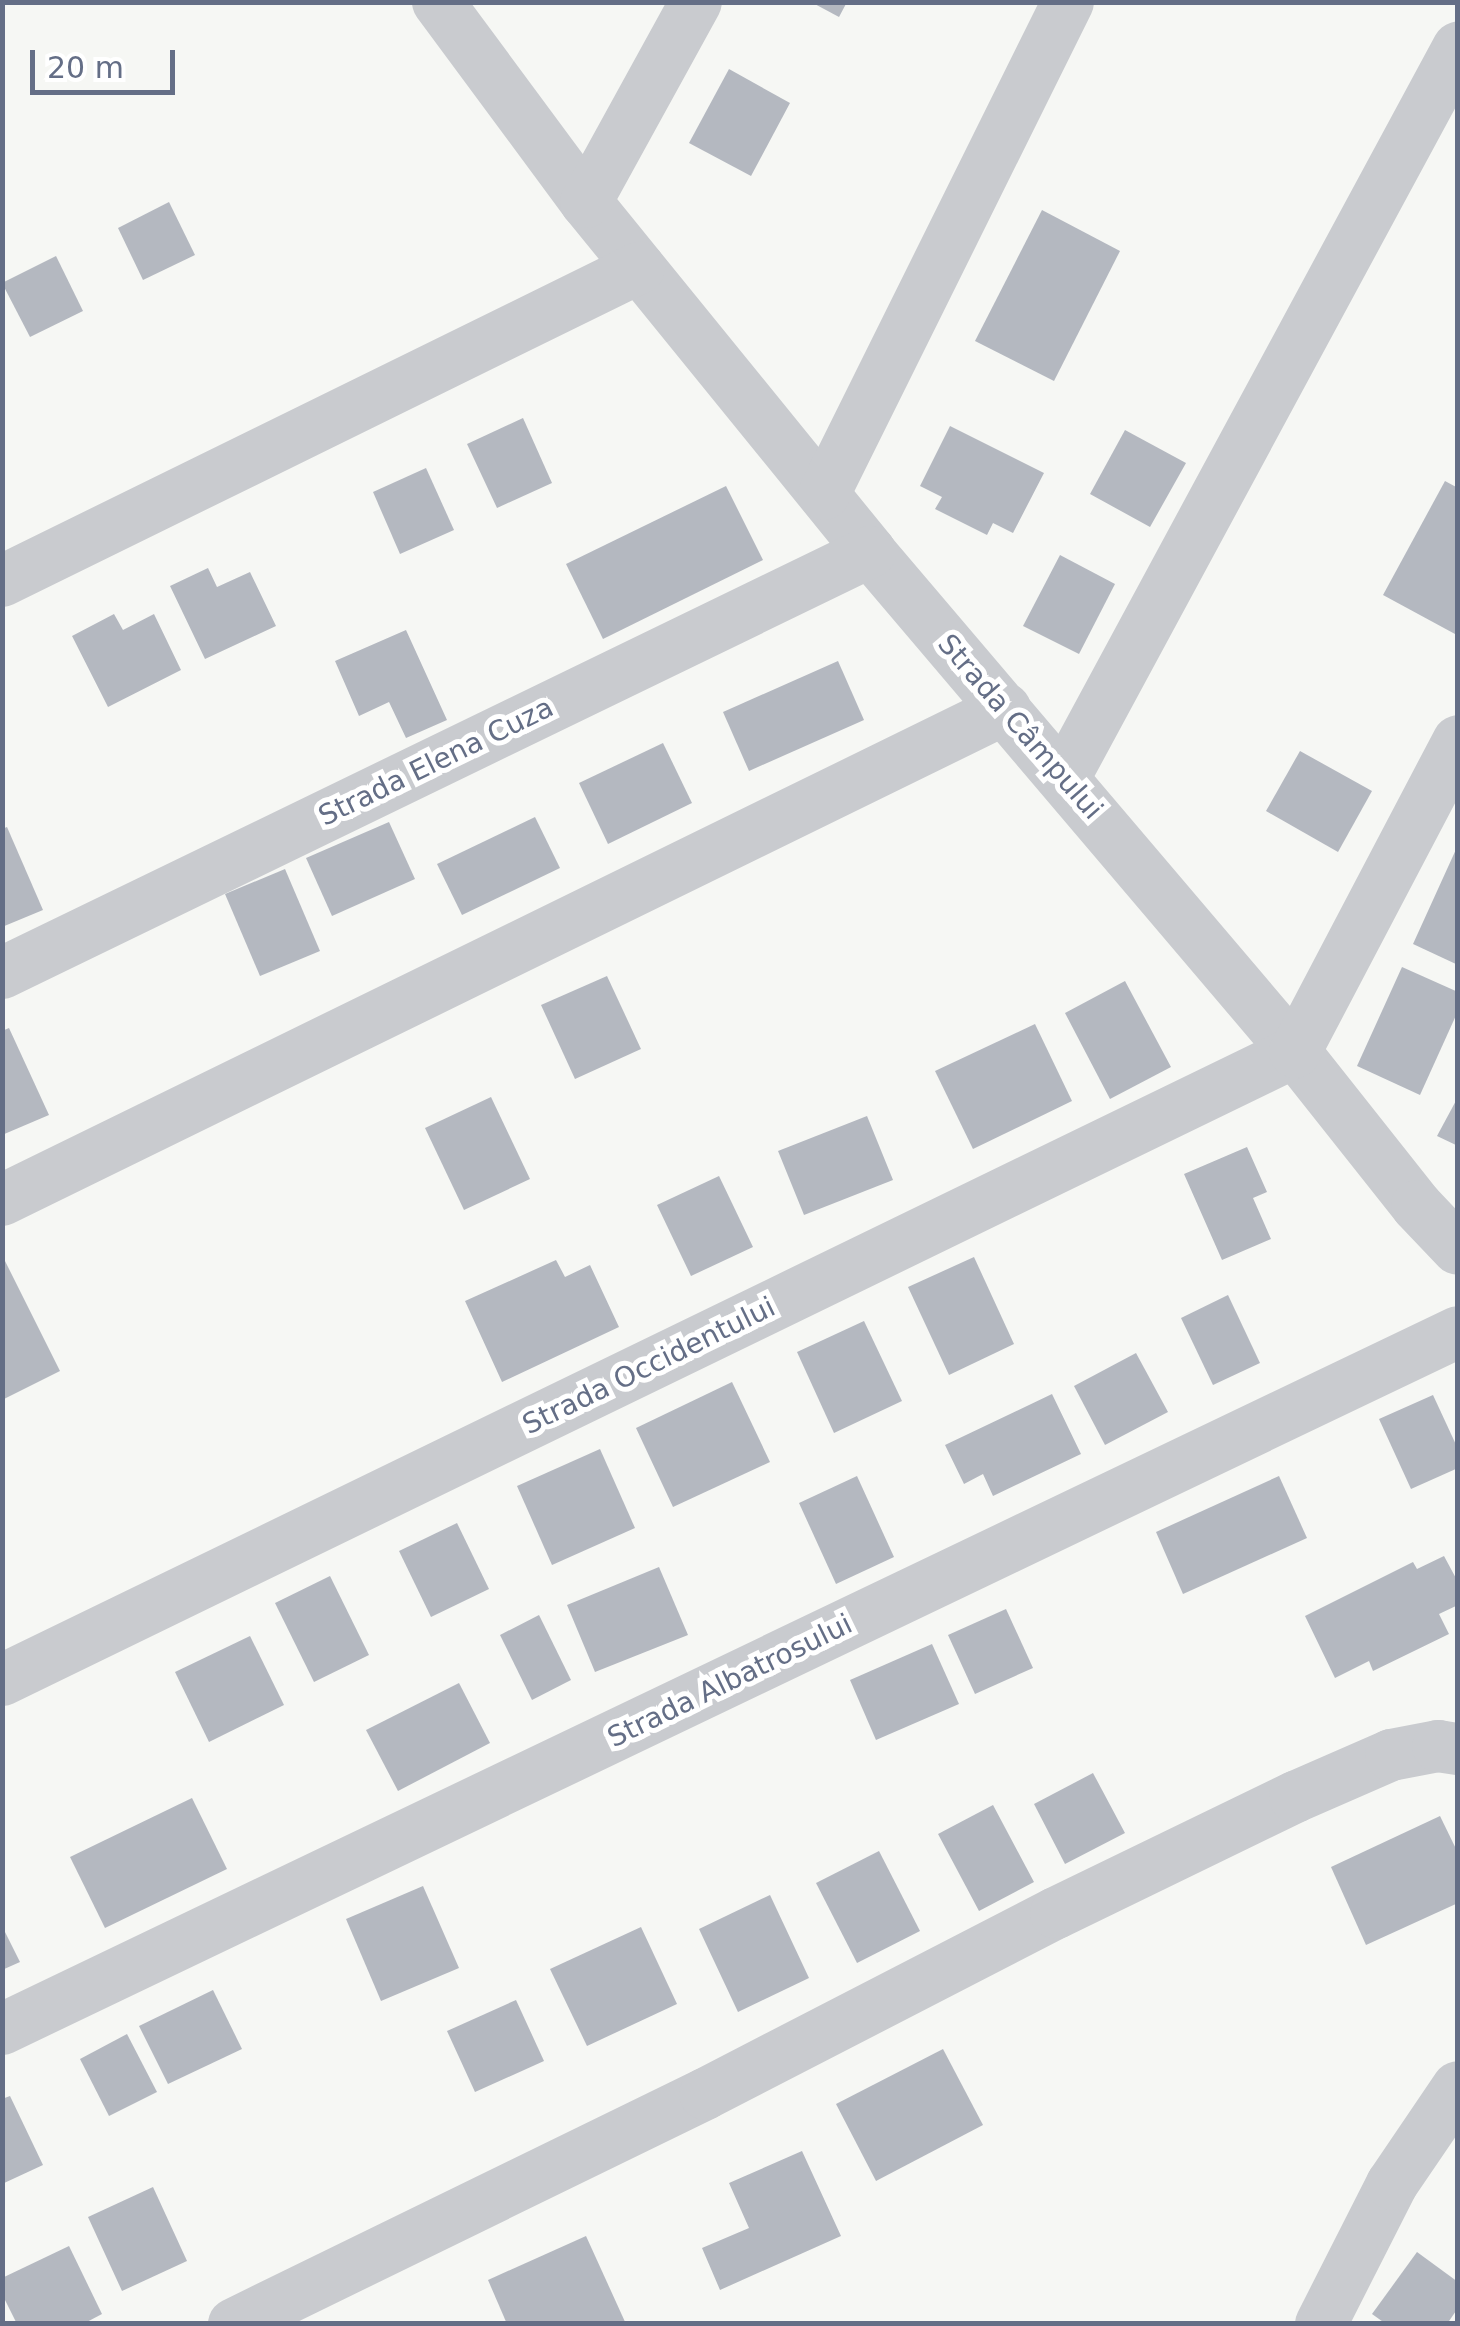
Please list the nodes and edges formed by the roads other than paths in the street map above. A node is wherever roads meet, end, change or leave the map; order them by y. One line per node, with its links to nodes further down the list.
1 (438, 2): 5 (street, Strada Câmpului)
2 (696, 2): 5 (street)
3 (1068, 2): 7 (street)
4 (1458, 48): 12 (street)
5 (586, 202): 6 (street, Strada Câmpului)
6 (639, 268): 7 (street, Strada Câmpului); 9 (street)
7 (824, 494): 8 (street, Strada Câmpului)
8 (870, 552): 10 (street, Strada Câmpului); 13 (street, Strada Elena Cuza)
9 (2, 581)
10 (1005, 709): 12 (street, Strada Câmpului); 15 (street)
11 (1458, 741): 14 (street)
12 (1064, 778): 14 (street, Strada Câmpului)
13 (2, 973)
14 (1295, 1052): 16 (street, Strada Câmpului); 18 (street, Strada Occidentului)
15 (2, 1200)
16 (1458, 1249)
17 (1458, 1332): 20 (street, Strada Albatrosului)
18 (2, 1680)
19 (1458, 1749): 22 (street)
20 (2, 2029)
21 (1458, 2087): 23 (street)
22 (234, 2324)
23 (1321, 2324)

